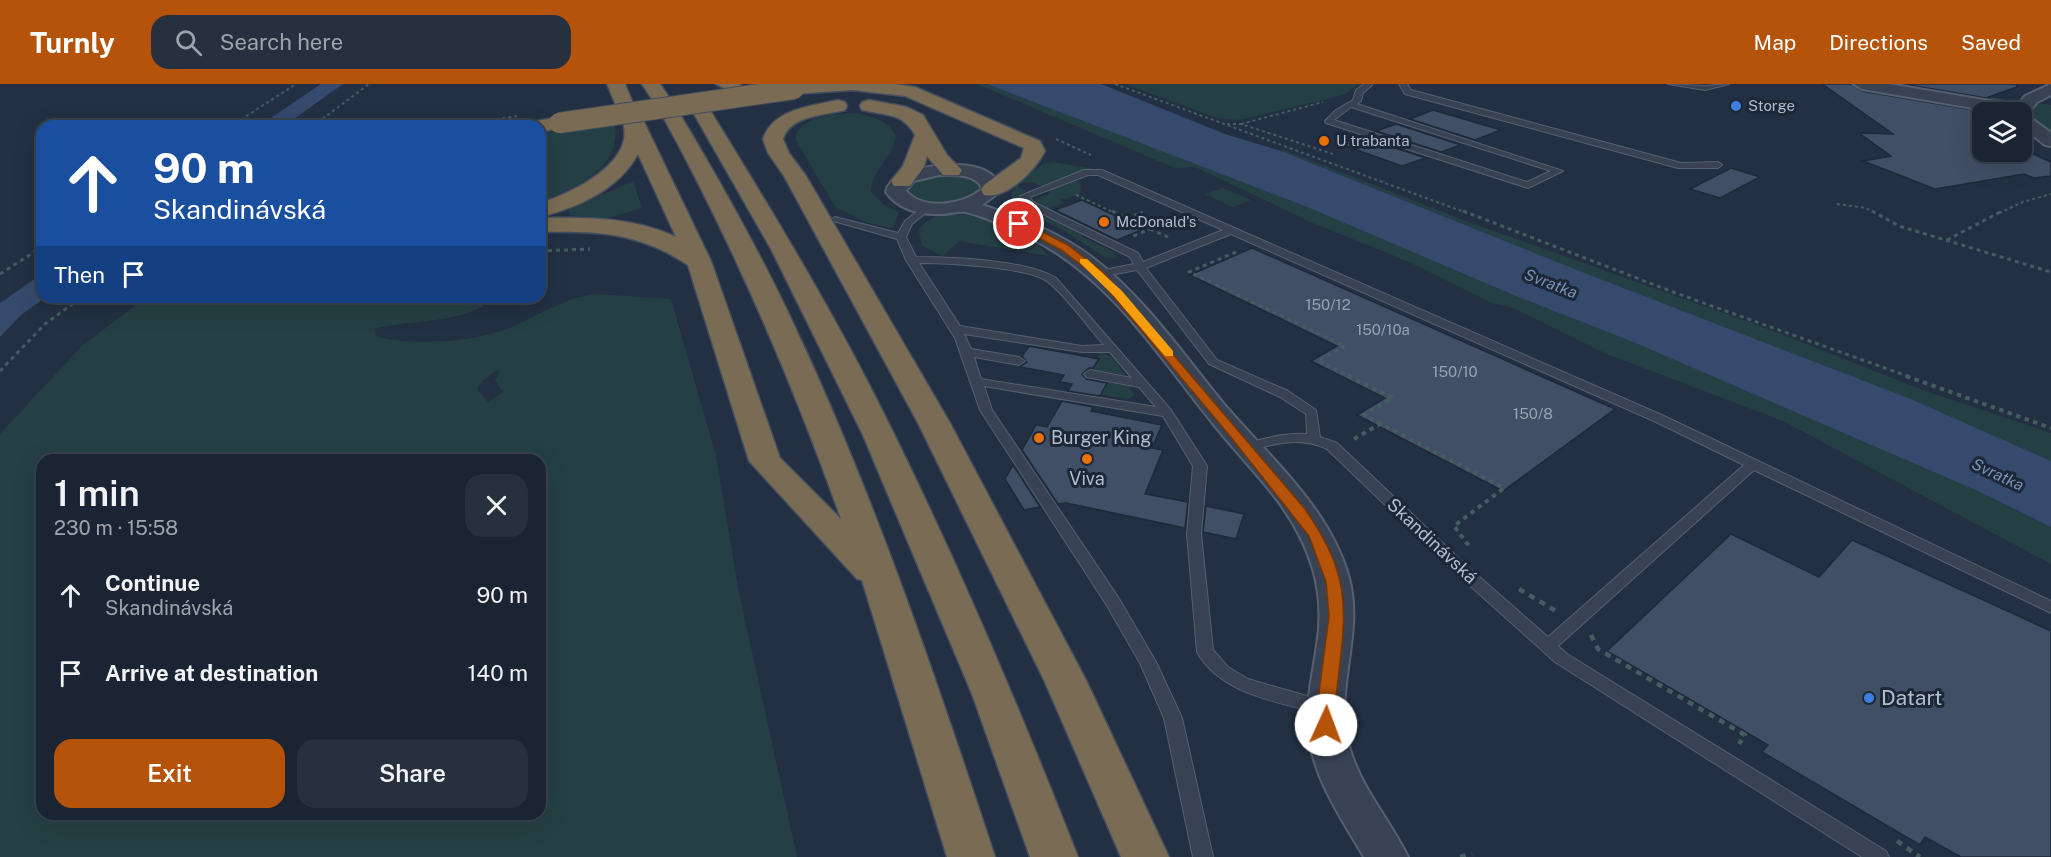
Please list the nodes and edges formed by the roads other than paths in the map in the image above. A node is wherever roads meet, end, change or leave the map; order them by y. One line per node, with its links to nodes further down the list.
1 (616, 84): 15 (highway)
2 (651, 84): 10 (highway)
3 (1369, 84): 13 (lane)
4 (1403, 84): 22 (lane)
5 (1672, 84): 6 (lane)
6 (1725, 84)
7 (1862, 84): 12 (street)
8 (2049, 94): 11 (street)
9 (761, 98): 14 (highway)
10 (686, 101): 20 (highway); 51 (highway); 56 (highway)
11 (2028, 102)
12 (1972, 103)
13 (1351, 105): 13 (lane)
14 (838, 106): 18 (highway); 34 (highway)
15 (630, 116): 30 (highway); 37 (highway)
16 (546, 125): 21 (highway, bridge)
17 (2032, 125): 19 (street)
18 (924, 137): 23 (highway); 25 (highway)
19 (2051, 141)
20 (755, 160)
21 (1029, 162): 24 (highway); 27 (highway)
22 (1718, 165)
23 (951, 170): 24 (street); 25 (street)
24 (973, 173): 27 (street)
25 (902, 181): 29 (street)
26 (777, 187): 34 (highway)
27 (989, 194): 28 (street); 31 (street)
28 (966, 206): 29 (street); 31 (street)
29 (928, 207): 35 (lane)
30 (546, 208)
31 (1019, 224): 39 (street)
32 (546, 225): 37 (highway)
33 (1232, 230): 38 (lane); 38 (lane); 50 (lane)
34 (833, 231): 35 (lane); 57 (highway)
35 (901, 237): 36 (lane)
36 (911, 260): 40 (lane); 41 (lane)
37 (699, 261): 51 (highway)
38 (1140, 267): 39 (lane); 48 (lane)
39 (1100, 274): 49 (street)
40 (956, 329): 41 (lane); 42 (lane)
41 (1113, 348): 46 (lane)
42 (967, 352): 43 (lane); 45 (lane)
43 (1019, 361)
44 (1090, 374): 46 (lane)
45 (974, 381): 47 (lane); 58 (lane)
46 (1143, 384): 47 (lane)
47 (1167, 413): 54 (lane)
48 (1314, 438): 49 (lane, Skandinávská); 53 (lane, Skandinávská)
49 (1247, 447): 54 (street)
50 (1753, 464): 52 (lane); 53 (lane)
51 (878, 578): 55 (highway)
52 (2051, 608)
53 (1548, 646): 60 (lane, Skandinávská)
54 (1326, 708): 59 (street)
55 (971, 857)
56 (1054, 857)
57 (1145, 857)
58 (1203, 857)
59 (1387, 857)
60 (1879, 857)

